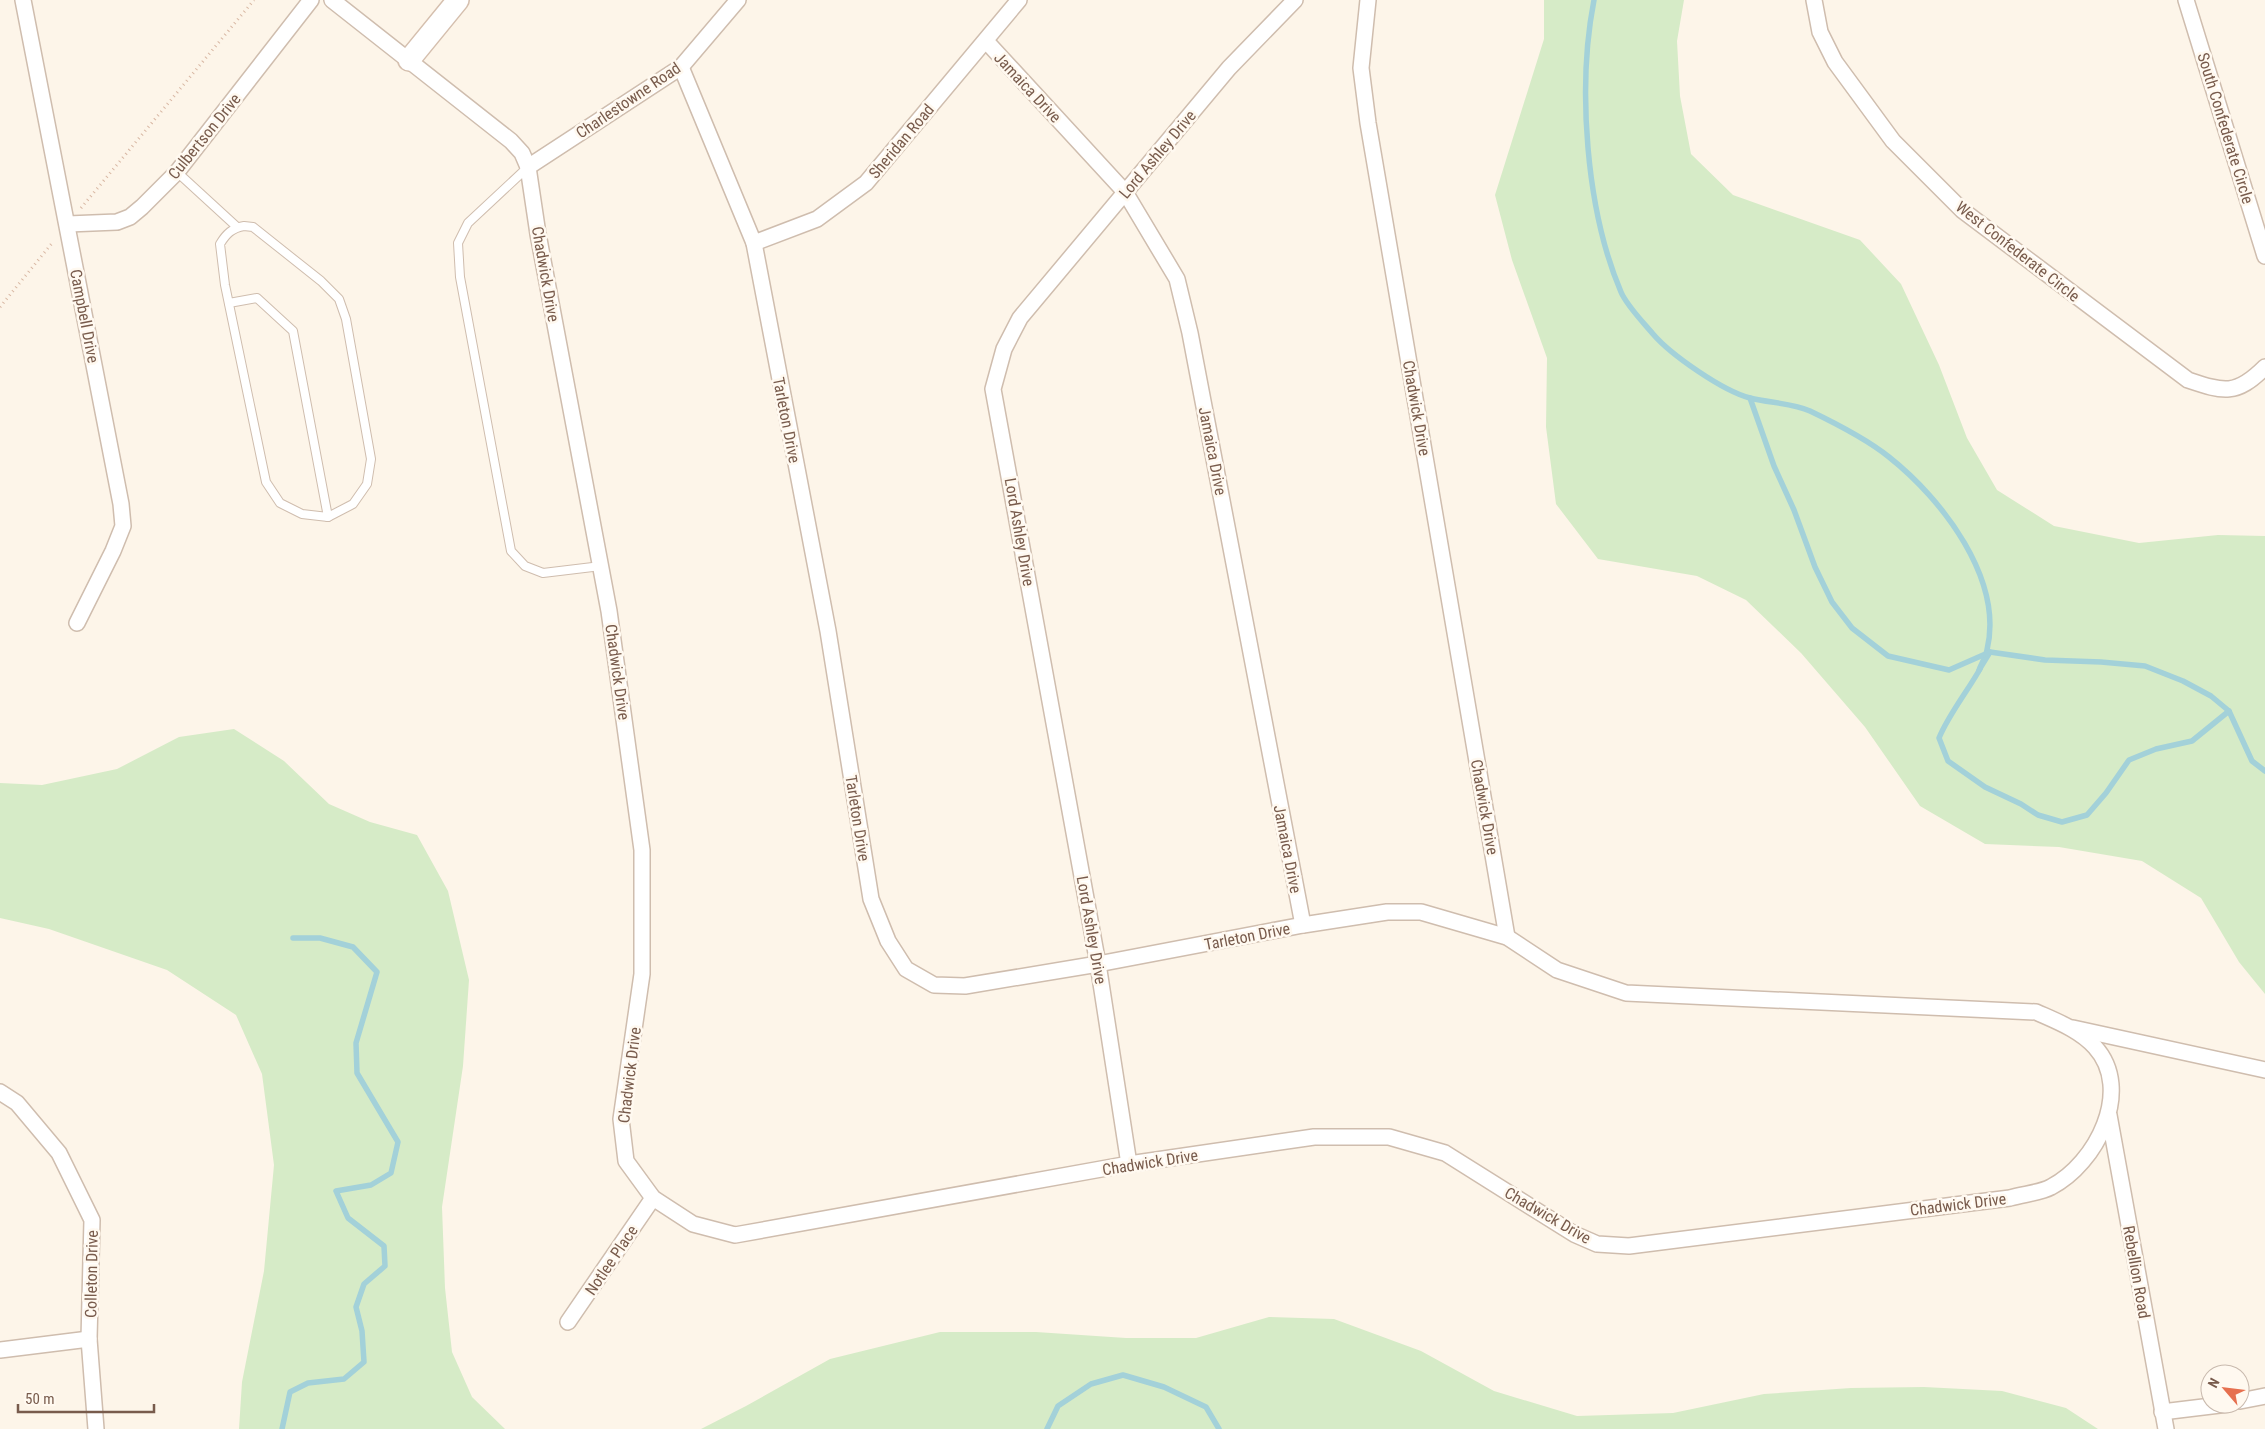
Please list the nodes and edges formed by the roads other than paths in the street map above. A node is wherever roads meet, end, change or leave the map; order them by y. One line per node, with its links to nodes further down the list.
1 (23, 0): 17 (street, Campbell Drive)
2 (311, 0): 15 (street, Culbertson Drive)
3 (332, 0): 12 (street, Chadwick Drive)
4 (458, 0): 12 (street)
5 (738, 0): 13 (street, Charlestowne Road)
6 (1019, 0): 11 (street, Sheridan Road)
7 (1296, 0): 16 (street, Lord Ashley Drive)
8 (1368, 0): 27 (street, Chadwick Drive)
9 (1814, 0): 22 (street, West Confederate Circle)
10 (2186, 0): 20 (street, South Confederate Circle)
11 (986, 41): 16 (street, Jamaica Drive); 19 (street, Sheridan Road)
12 (409, 60): 14 (street, Chadwick Drive)
13 (681, 67): 14 (street, Charlestowne Road); 19 (street, Tarleton Drive)
14 (528, 167): 24 (street, Chadwick Drive); 24 (lane)
15 (177, 172): 17 (street, Culbertson Drive); 18 (lane)
16 (1126, 192): 26 (street, Jamaica Drive); 28 (street, Lord Ashley Drive)
17 (68, 224): 25 (street, Campbell Drive)
18 (237, 227): 21 (lane); 23 (lane)
19 (754, 243): 28 (street, Tarleton Drive)
20 (2265, 256)
21 (229, 303): 23 (lane); 23 (lane)
22 (2265, 366)
23 (328, 517)
24 (601, 566): 34 (street, Chadwick Drive)
25 (77, 624)
26 (1303, 925): 27 (street, Tarleton Drive); 28 (street, Tarleton Drive)
27 (1507, 937): 29 (street, Chadwick Drive)
28 (1098, 964): 33 (street, Lord Ashley Drive)
29 (2069, 1027): 30 (street); 32 (street, Chadwick Drive)
30 (2265, 1070)
31 (0, 1092): 36 (street, Colleton Drive)
32 (2109, 1115): 33 (street, Chadwick Drive); 41 (street, Rebellion Road)
33 (1129, 1164): 34 (street, Chadwick Drive)
34 (653, 1198): 35 (street, Notlee Place)
35 (568, 1322)
36 (89, 1339): 37 (street); 42 (street, Colleton Drive)
37 (0, 1350)
38 (2265, 1396): 39 (street)
39 (2250, 1399)
40 (2200, 1407): 41 (street)
41 (2162, 1412): 43 (street, Rebellion Road)
42 (96, 1429)
43 (2166, 1429)

